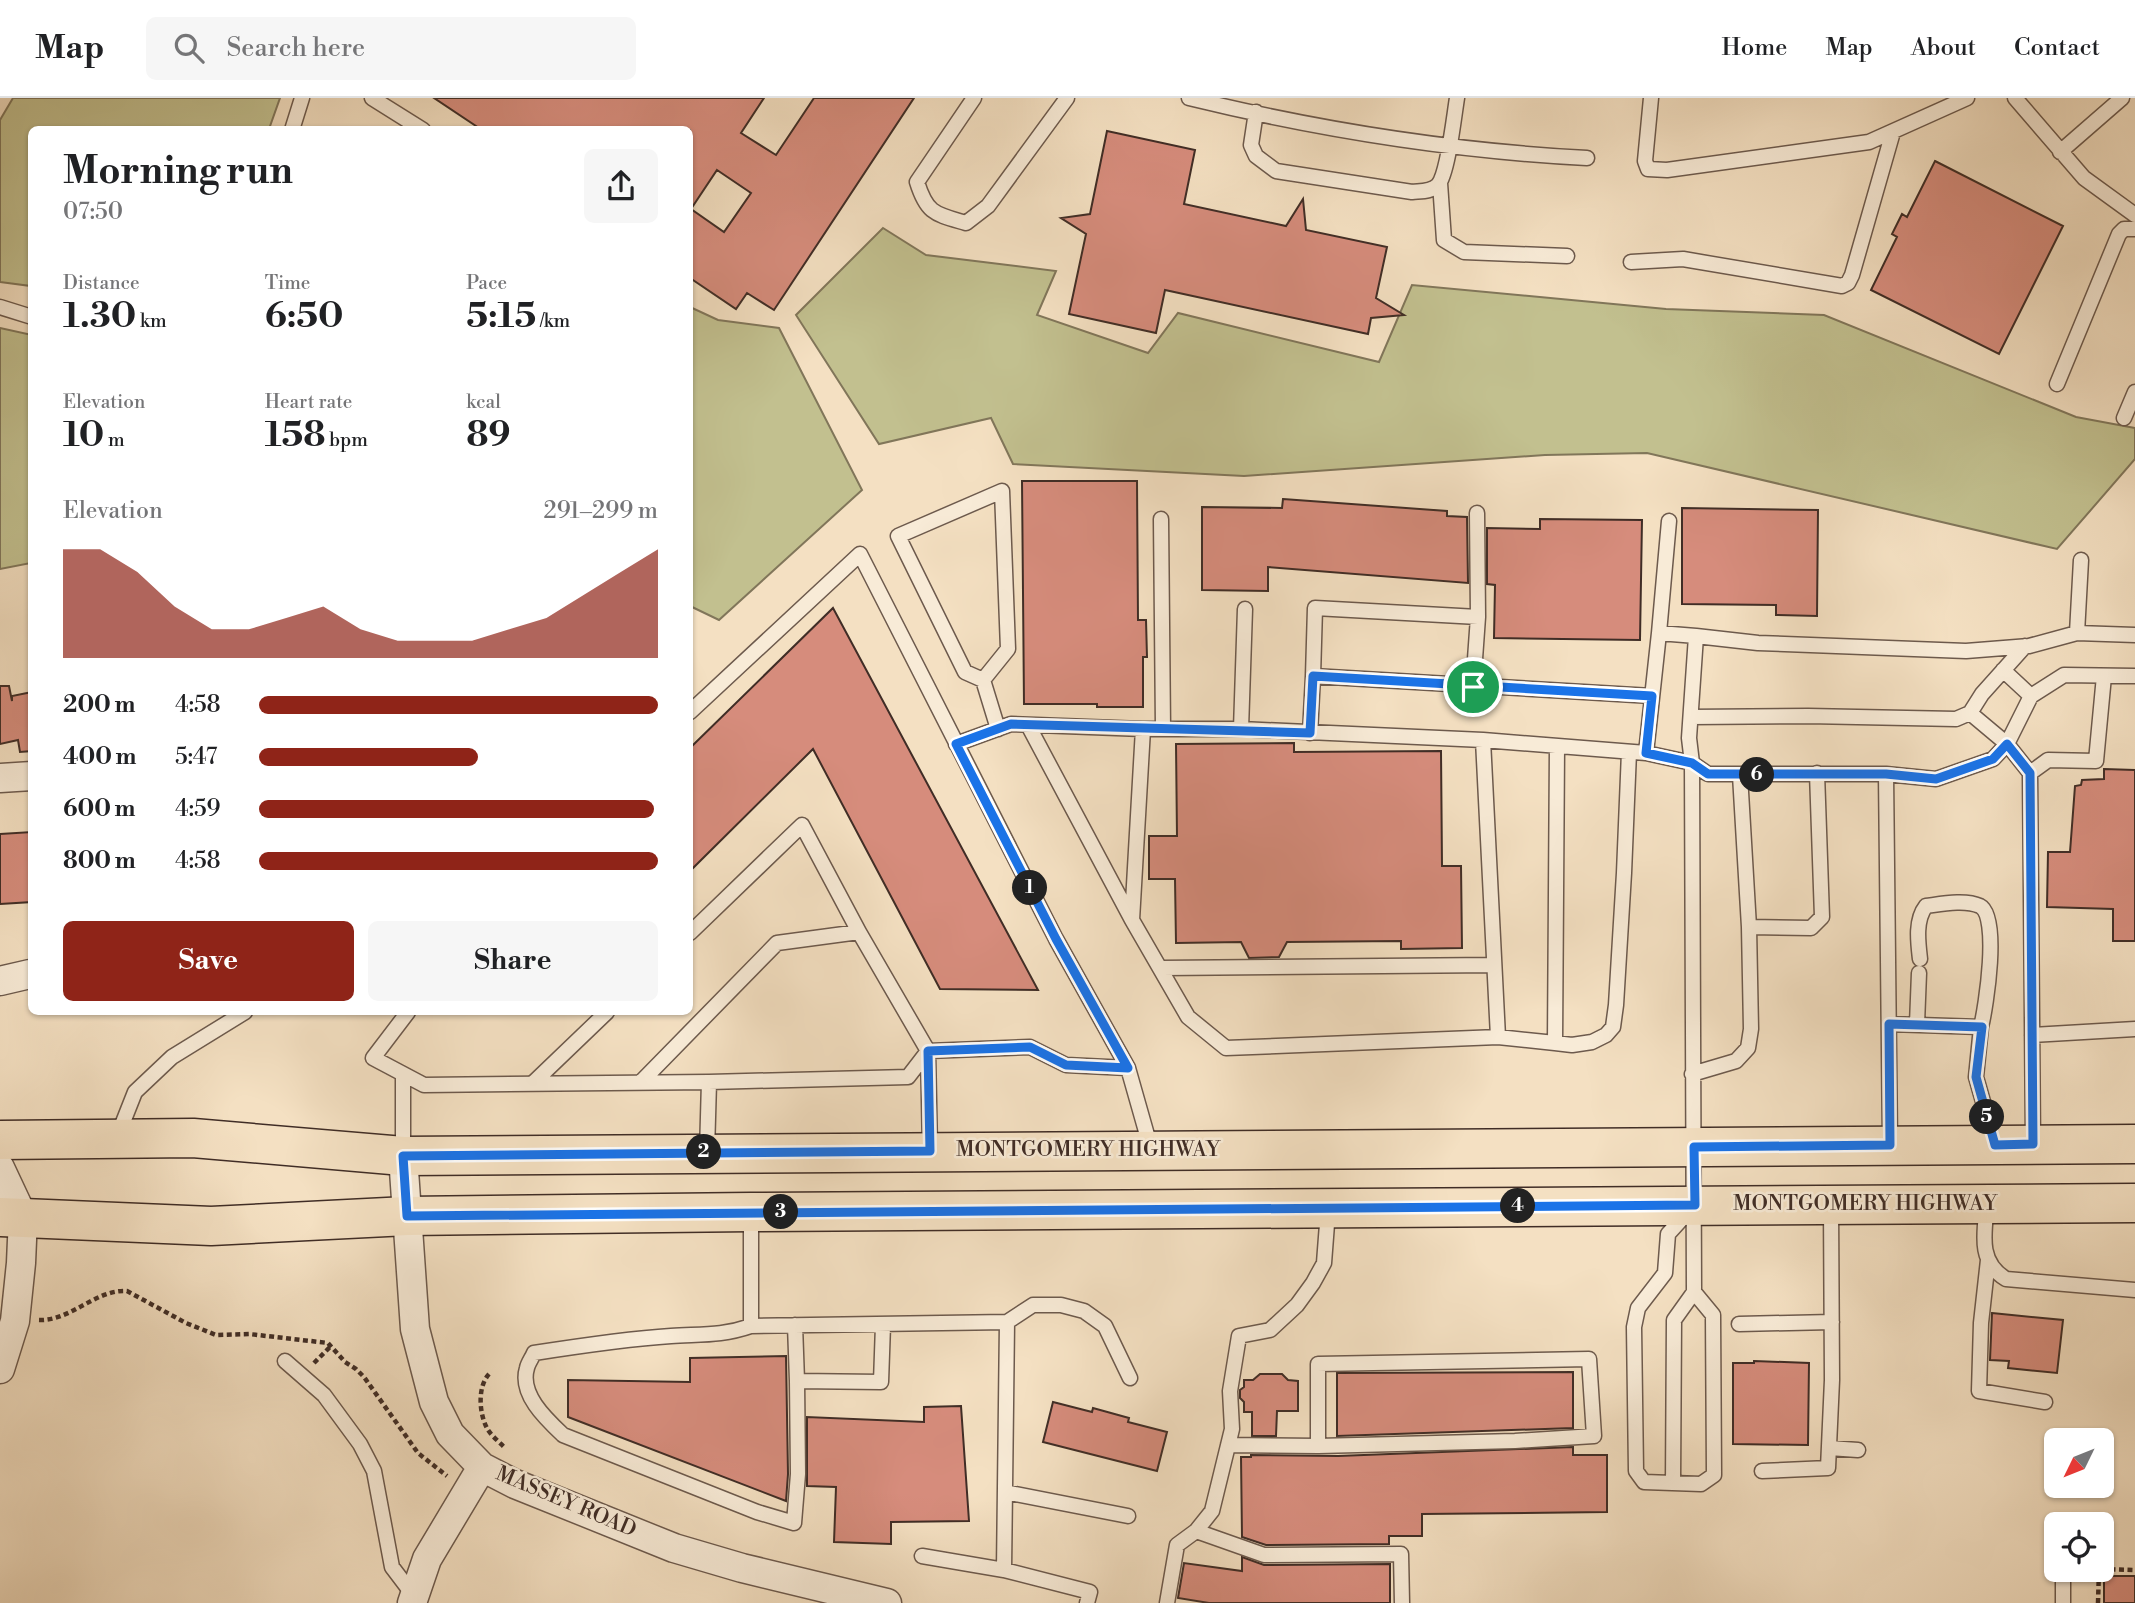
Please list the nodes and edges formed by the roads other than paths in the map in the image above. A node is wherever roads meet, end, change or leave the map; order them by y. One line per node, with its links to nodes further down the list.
1 (302, 98): 12 (lane)
2 (372, 98): 13 (lane)
3 (974, 98): 4 (lane)
4 (1068, 98)
5 (1189, 98): 11 (lane)
6 (1457, 98): 15 (lane)
7 (1651, 98): 14 (lane)
8 (1967, 98): 14 (lane)
9 (2015, 98): 16 (lane)
10 (2122, 98): 16 (lane)
11 (1256, 112): 15 (lane); 18 (lane)
12 (293, 126)
13 (417, 126)
14 (1893, 132): 22 (lane)
15 (1449, 147): 17 (lane); 18 (lane)
16 (2060, 152): 19 (lane)
17 (1587, 158)
18 (1440, 183): 21 (lane)
19 (2135, 215)
20 (2135, 229): 25 (lane)
21 (1567, 256)
22 (1631, 262)
23 (0, 307): 24 (lane)
24 (28, 316)
25 (2057, 384)
26 (2135, 392): 27 (lane)
27 (2124, 418)
28 (1477, 513): 33 (lane)
29 (1161, 519): 53 (lane)
30 (1669, 521): 34 (lane)
31 (2081, 560): 35 (lane)
32 (1245, 609): 54 (lane)
33 (1478, 617): 40 (lane); 44 (lane)
34 (1659, 633): 37 (lane); 45 (lane)
35 (2077, 633): 36 (lane); 38 (lane)
36 (2135, 635)
37 (1696, 636): 38 (lane); 49 (lane)
38 (2025, 646): 39 (lane)
39 (2003, 670): 46 (lane); 48 (lane)
40 (1313, 676): 44 (lane); 55 (lane)
41 (2104, 676): 42 (lane); 46 (lane); 64 (lane)
42 (2135, 676)
43 (983, 680): 43 (lane); 51 (lane)
44 (1473, 687): 45 (lane)
45 (1652, 696): 61 (lane)
46 (2031, 696): 58 (lane)
47 (693, 709): 57 (lane)
48 (1970, 713): 49 (lane); 58 (lane)
49 (1691, 717): 62 (lane)
50 (1028, 725): 51 (lane); 52 (lane); 69 (lane)
51 (998, 729): 57 (lane)
52 (1143, 729): 53 (lane); 69 (lane)
53 (1163, 729): 54 (lane)
54 (1241, 729): 55 (lane)
55 (1310, 733): 56 (lane)
56 (1483, 740): 59 (lane); 73 (lane)
57 (956, 744): 88 (lane)
58 (2007, 744): 64 (lane); 65 (lane)
59 (1557, 746): 60 (lane); 86 (lane)
60 (1629, 752): 61 (lane); 86 (lane)
61 (1646, 753): 62 (lane)
62 (1692, 763): 66 (lane); 90 (lane)
63 (1817, 773): 65 (lane); 66 (lane); 70 (lane)
64 (2030, 773): 84 (lane)
65 (1886, 774): 80 (lane)
66 (1740, 775): 70 (lane)
67 (28, 776): 68 (street)
68 (0, 778)
69 (1132, 920): 74 (lane)
70 (1749, 927): 90 (lane)
71 (693, 930): 72 (lane)
72 (859, 932): 87 (lane); 92 (lane)
73 (1494, 965): 74 (lane); 85 (lane)
74 (1162, 968): 85 (lane)
75 (28, 974): 76 (street)
76 (0, 981)
77 (240, 1015): 95 (lane)
78 (406, 1015): 89 (lane)
79 (604, 1015): 93 (lane)
80 (1889, 1024): 81 (lane); 98 (lane)
81 (1917, 1024): 82 (lane); 82 (lane)
82 (1982, 1027): 99 (lane)
83 (2135, 1029): 84 (lane)
84 (2032, 1034): 96 (lane)
85 (1498, 1037): 86 (lane)
86 (1555, 1042)
87 (928, 1051): 88 (lane); 91 (lane); 102 (lane)
88 (1128, 1068): 101 (lane)
89 (403, 1074): 93 (lane); 104 (lane)
90 (1692, 1074): 100 (lane)
91 (709, 1082): 92 (lane); 103 (lane)
92 (640, 1083): 93 (lane)
93 (531, 1084)
94 (0, 1140): 95 (main road, MONTGOMERY HIGHWAY)
95 (117, 1140): 104 (main road, MONTGOMERY HIGHWAY)
96 (2033, 1144): 97 (main road, MONTGOMERY HIGHWAY); 99 (main road, MONTGOMERY HIGHWAY)
97 (2135, 1144)
98 (1890, 1145): 99 (main road, MONTGOMERY HIGHWAY); 100 (main road, MONTGOMERY HIGHWAY)
99 (1995, 1145)
100 (1694, 1147): 101 (main road, MONTGOMERY HIGHWAY); 108 (lane)
101 (1152, 1150): 102 (main road, MONTGOMERY HIGHWAY)
102 (930, 1151): 103 (main road, MONTGOMERY HIGHWAY)
103 (707, 1152): 104 (main road, MONTGOMERY HIGHWAY)
104 (403, 1156): 112 (street, MASSEY ROAD)
105 (0, 1168): 113 (street)
106 (1987, 1203): 107 (main road, MONTGOMERY HIGHWAY); 109 (main road, MONTGOMERY HIGHWAY); 114 (lane)
107 (2135, 1203)
108 (1695, 1205): 109 (main road, MONTGOMERY HIGHWAY); 110 (main road, MONTGOMERY HIGHWAY); 116 (lane); 134 (lane)
109 (1830, 1205): 118 (lane)
110 (1328, 1208): 111 (main road, MONTGOMERY HIGHWAY); 128 (lane)
111 (751, 1212): 112 (main road, MONTGOMERY HIGHWAY); 122 (lane)
112 (407, 1216): 113 (main road, MONTGOMERY HIGHWAY); 132 (street, MASSEY ROAD)
113 (11, 1217): 124 (street)
114 (1988, 1261): 115 (lane); 127 (lane)
115 (2135, 1290)
116 (1694, 1292): 134 (lane); 134 (lane)
117 (1007, 1322): 121 (lane); 125 (lane); 135 (lane)
118 (1832, 1322): 119 (lane); 130 (lane)
119 (1739, 1324)
120 (795, 1325): 121 (lane); 122 (lane); 126 (lane)
121 (883, 1325): 126 (lane)
122 (751, 1326): 126 (lane)
123 (285, 1360): 141 (lane)
124 (0, 1369)
125 (1130, 1378)
126 (797, 1381)
127 (2045, 1402)
128 (1228, 1445): 129 (lane); 137 (lane)
129 (1318, 1446): 129 (lane)
130 (1829, 1448): 131 (lane); 133 (lane)
131 (1858, 1450)
132 (482, 1466): 141 (street); 142 (street, MASSEY ROAD)
133 (1762, 1471)
134 (1673, 1483)
135 (1005, 1492): 136 (lane); 139 (lane)
136 (1128, 1516)
137 (1196, 1531): 144 (lane); 145 (lane)
138 (922, 1556): 139 (lane)
139 (1004, 1570): 143 (lane)
140 (2063, 1582): 146 (lane)
141 (413, 1599)
142 (882, 1603)
143 (1087, 1603)
144 (1167, 1603)
145 (1402, 1603)
146 (2063, 1603)

